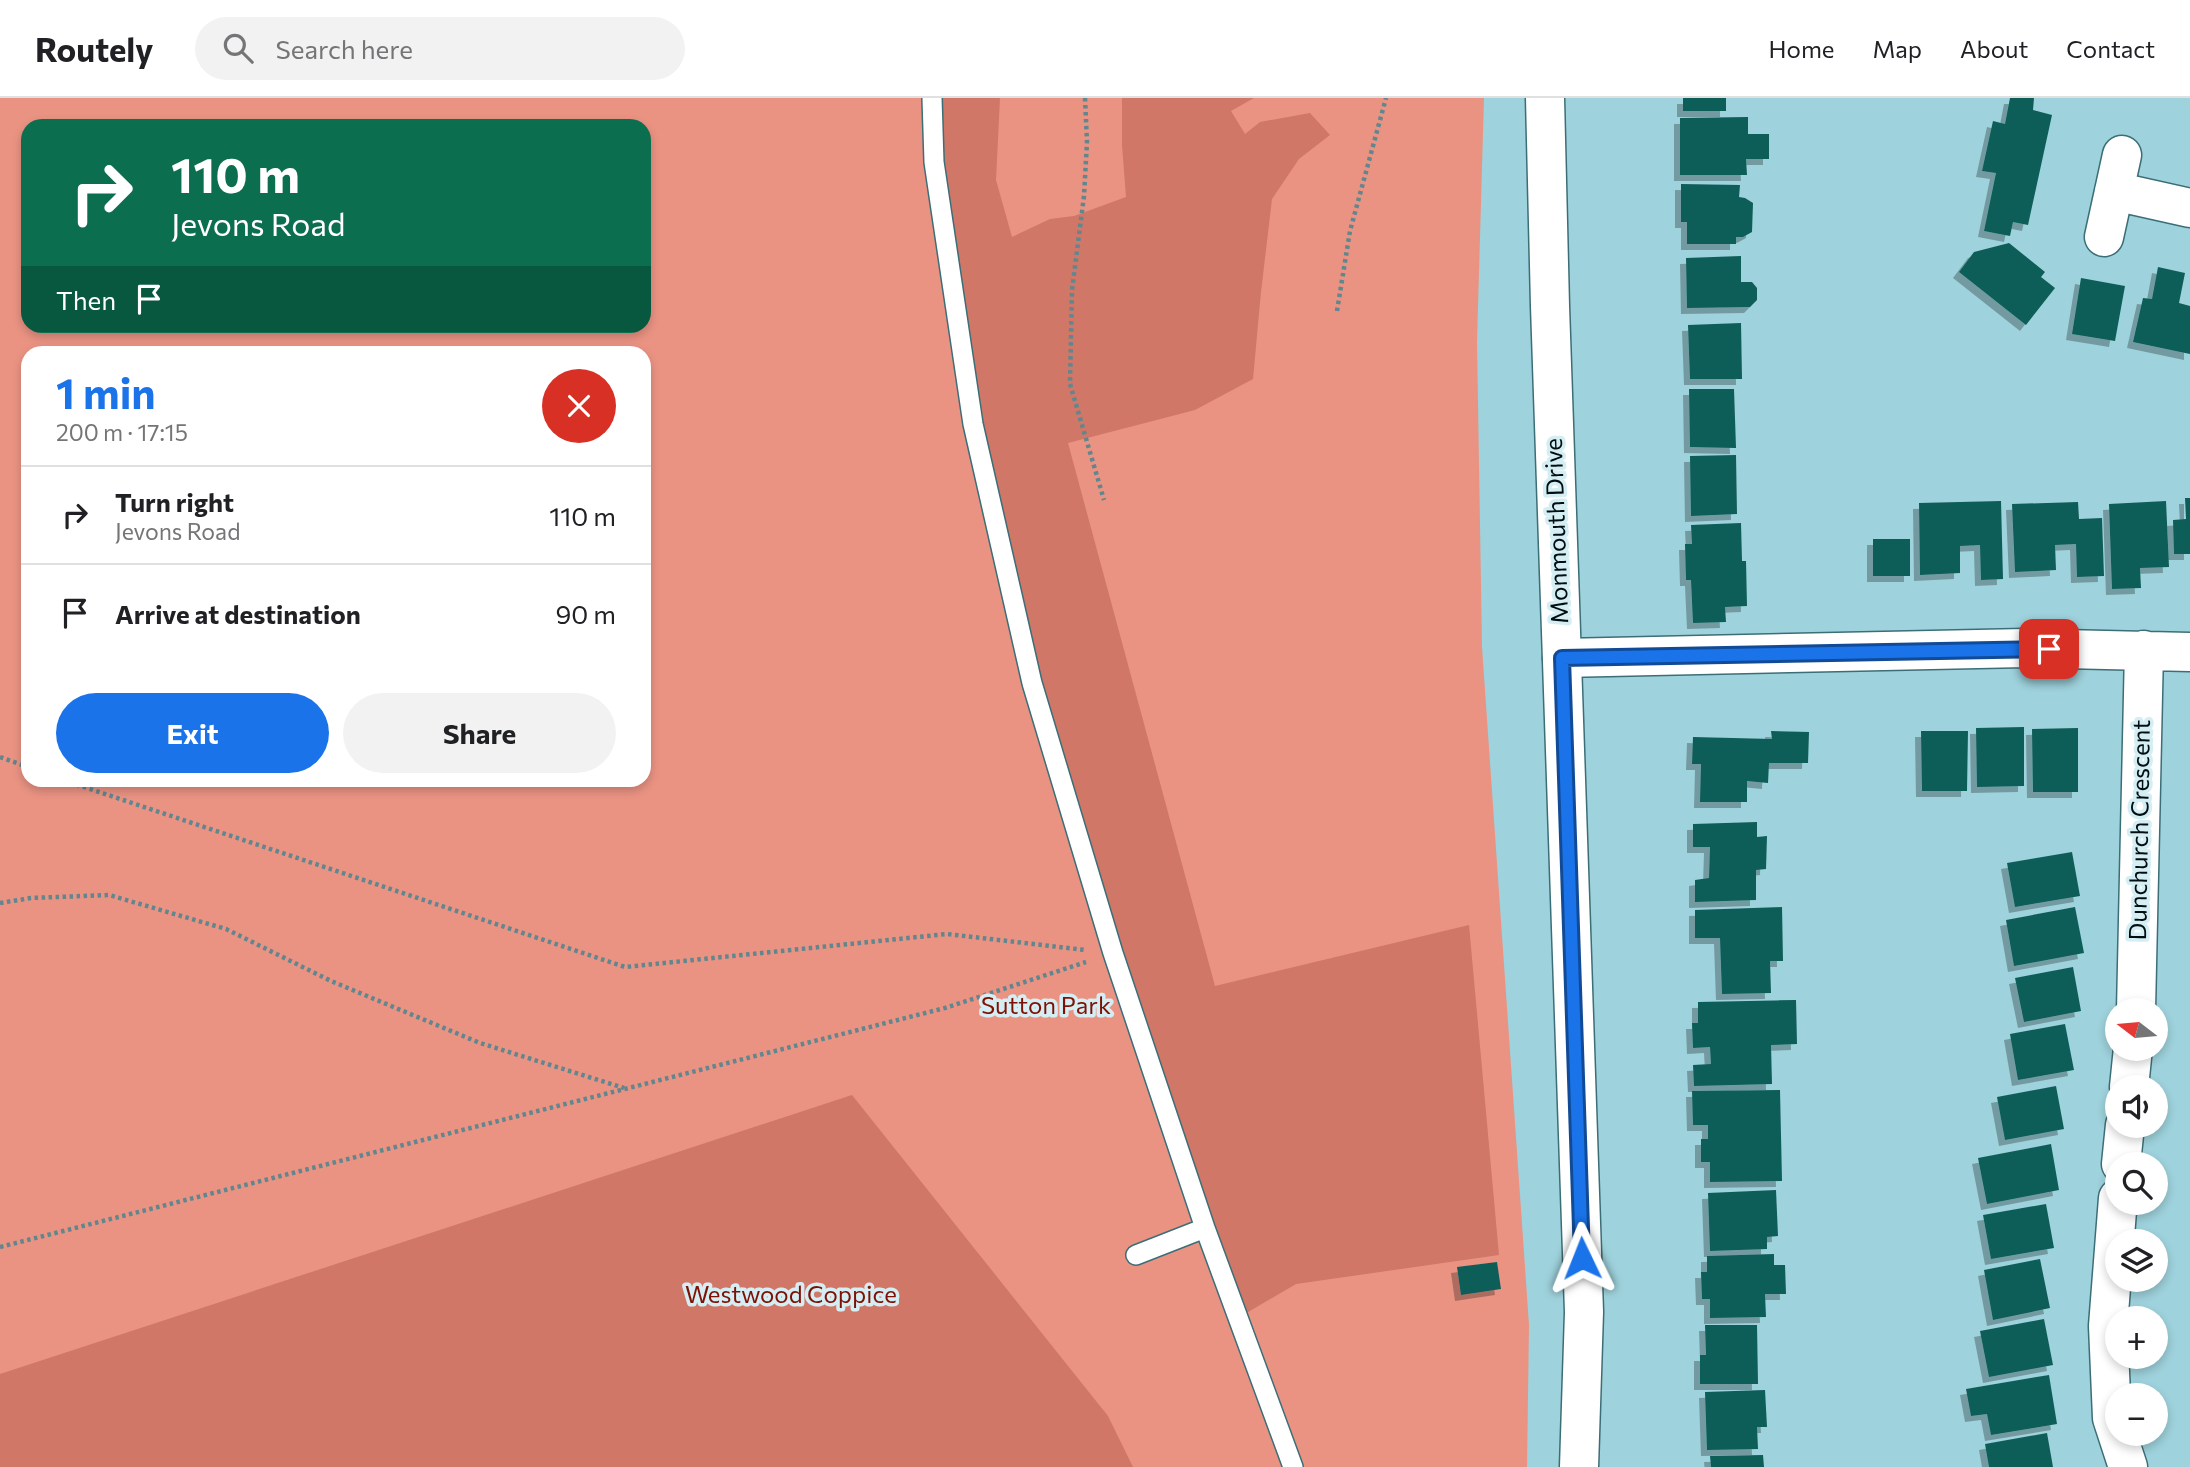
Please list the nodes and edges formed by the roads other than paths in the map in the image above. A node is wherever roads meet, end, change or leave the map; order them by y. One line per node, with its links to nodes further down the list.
1 (932, 98): 10 (lane)
2 (1545, 98): 7 (street, Monmouth Drive)
3 (2190, 208): 4 (street)
4 (2104, 237)
5 (2144, 650): 6 (street); 7 (street); 8 (street, Dunchurch Crescent)
6 (2190, 652)
7 (1562, 658): 13 (street, Monmouth Drive)
8 (2136, 998)
9 (2117, 1215): 14 (street)
10 (1205, 1227): 11 (lane); 12 (lane)
11 (1136, 1255)
12 (1293, 1467)
13 (1579, 1467)
14 (2128, 1467)

